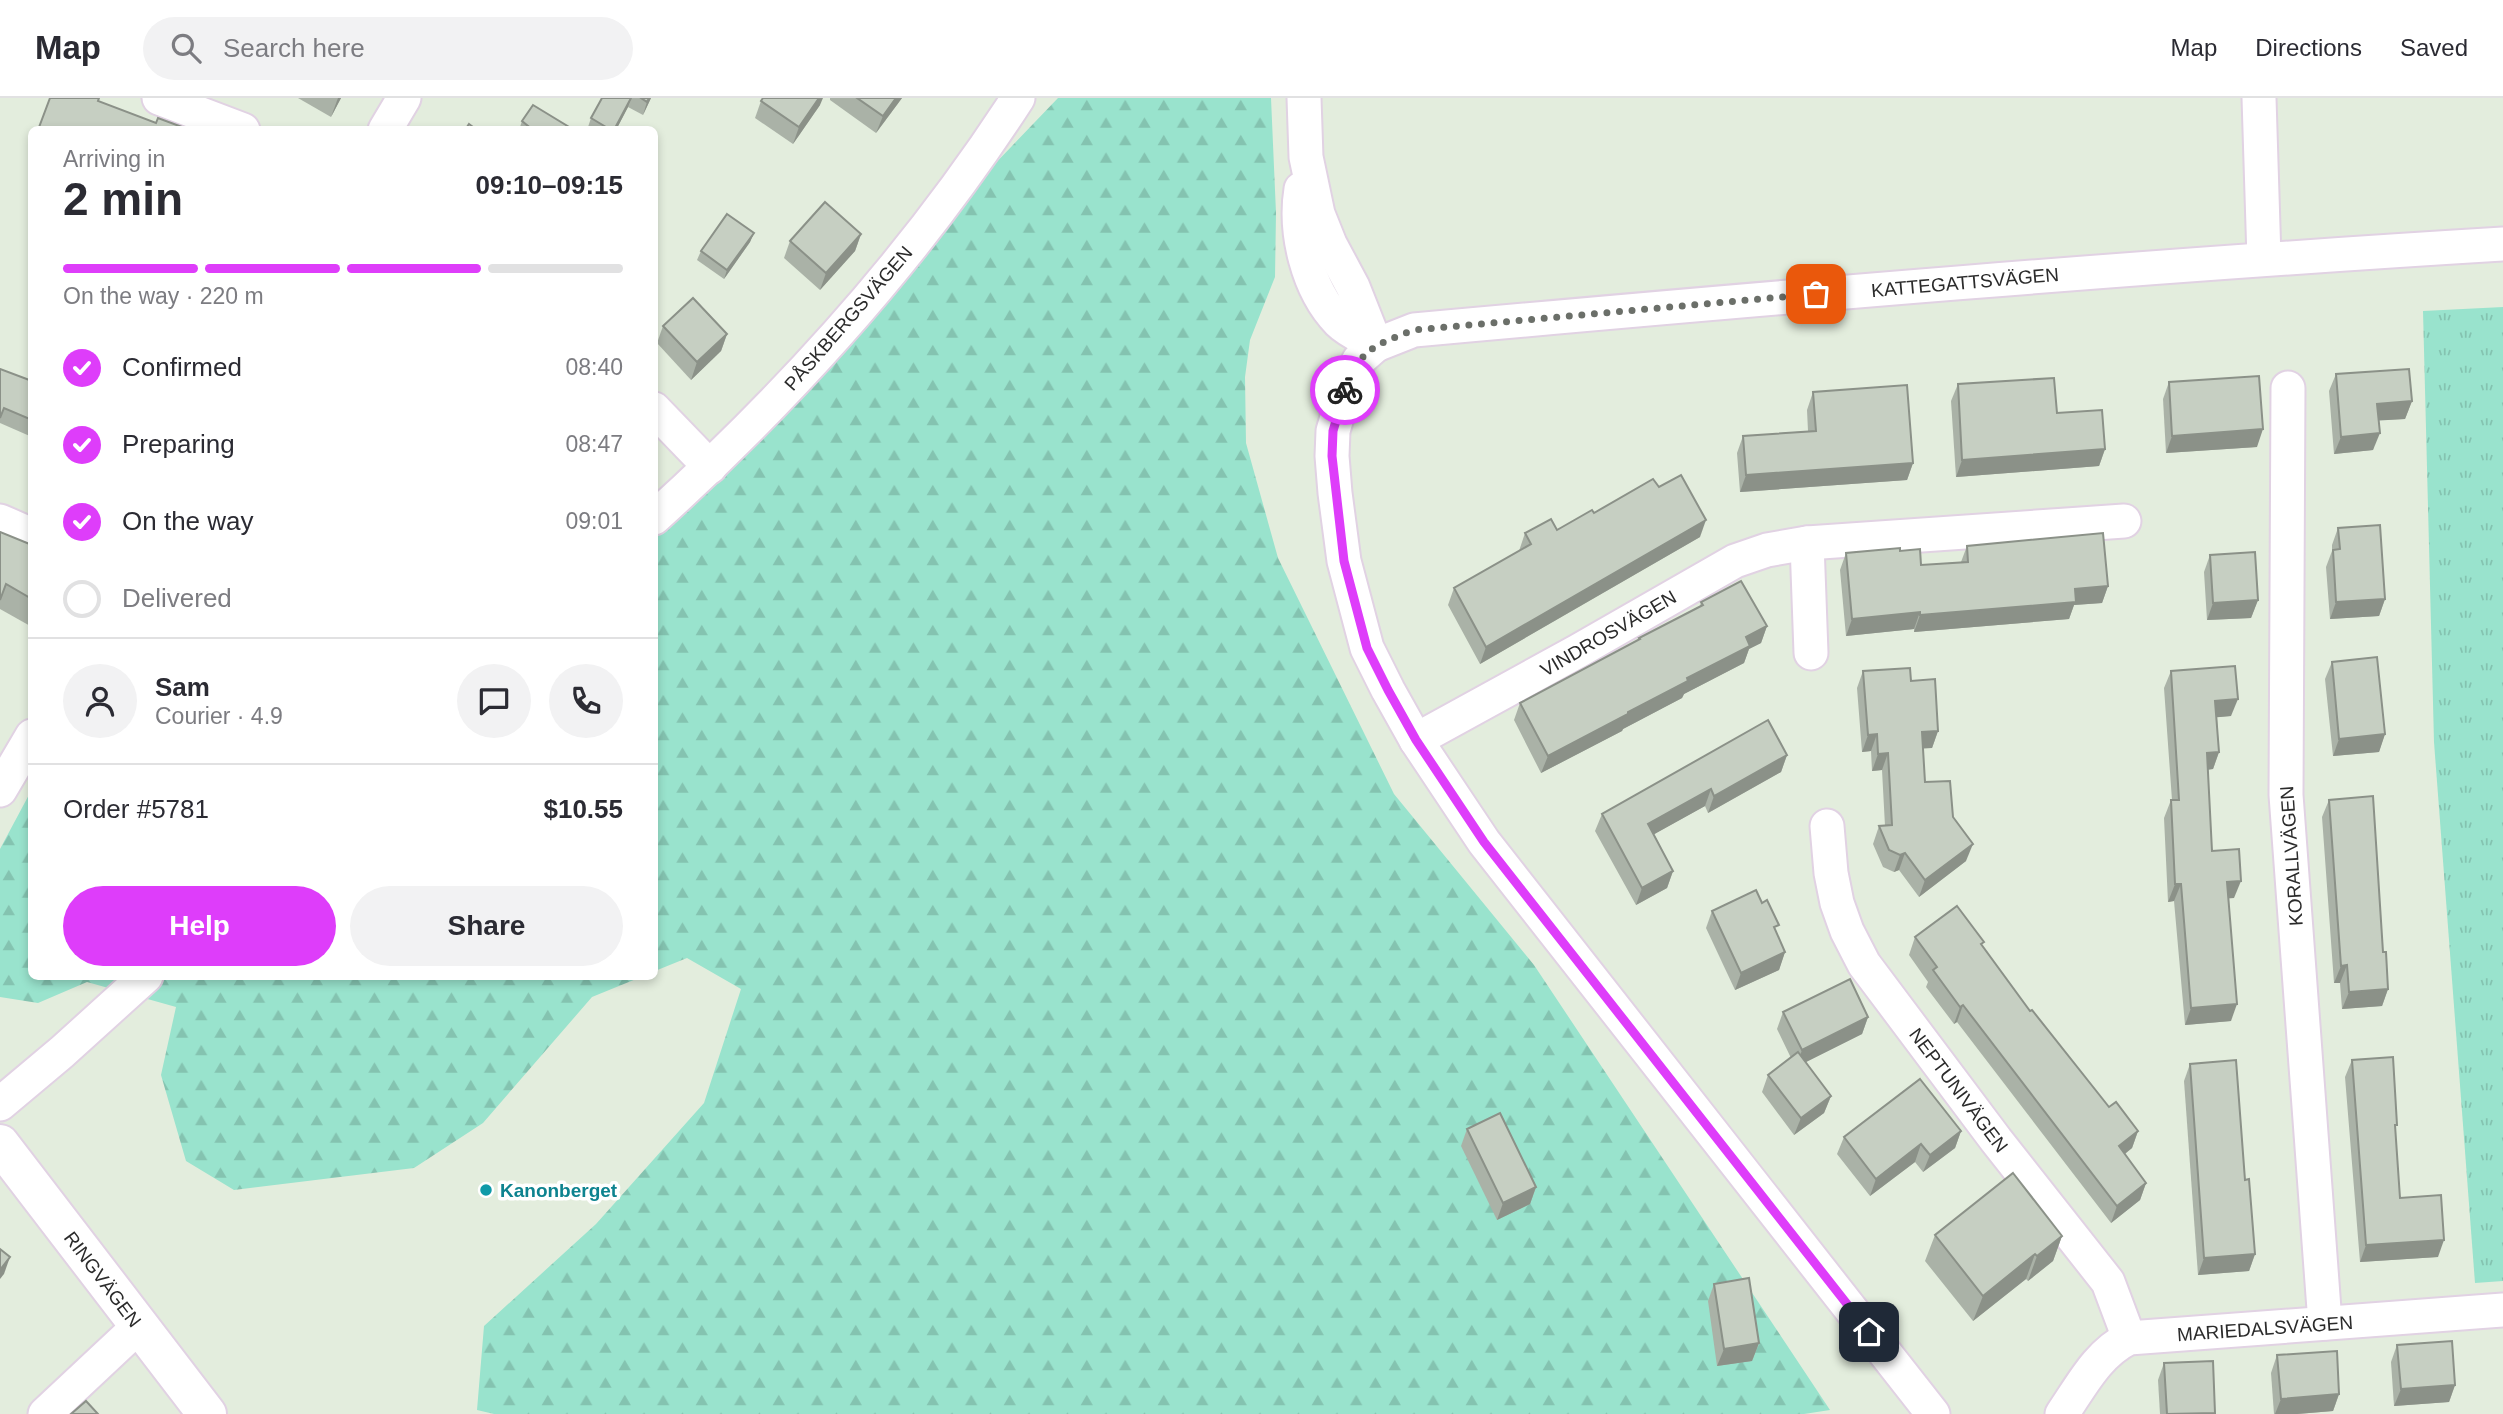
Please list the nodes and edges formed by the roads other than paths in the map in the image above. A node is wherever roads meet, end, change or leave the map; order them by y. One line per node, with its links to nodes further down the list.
1 (159, 98): 6 (street)
2 (404, 98): 7 (street)
3 (1304, 98): 10 (street)
4 (2259, 98): 9 (street)
5 (1003, 104): 13 (street, PÅSKBERGSVÄGEN)
6 (232, 126)
7 (387, 126)
8 (2503, 244): 9 (street, KATTEGATTSVÄGEN)
9 (2264, 259): 10 (street, KATTEGATTSVÄGEN)
10 (1376, 345): 20 (street)
11 (2288, 388): 28 (street, KORALLVÄGEN)
12 (658, 413): 13 (street)
13 (710, 467): 14 (street, PÅSKBERGSVÄGEN)
14 (658, 514)
15 (2124, 521): 18 (street, VINDROSVÄGEN)
16 (0, 522): 17 (street)
17 (28, 533)
18 (1807, 543): 19 (street); 20 (street, VINDROSVÄGEN)
19 (1811, 653)
20 (1416, 740): 33 (street)
21 (28, 743): 22 (street)
22 (0, 790)
23 (1827, 826): 30 (street, NEPTUNIVÄGEN)
24 (142, 980): 25 (street)
25 (0, 1104)
26 (0, 1144): 29 (street, RINGVÄGEN)
27 (2503, 1310): 28 (street, MARIEDALSVÄGEN)
28 (2325, 1323): 30 (street, MARIEDALSVÄGEN)
29 (139, 1326): 31 (street); 32 (street, RINGVÄGEN)
30 (2129, 1338): 34 (street)
31 (45, 1414)
32 (207, 1414)
33 (1933, 1414)
34 (2062, 1414)

